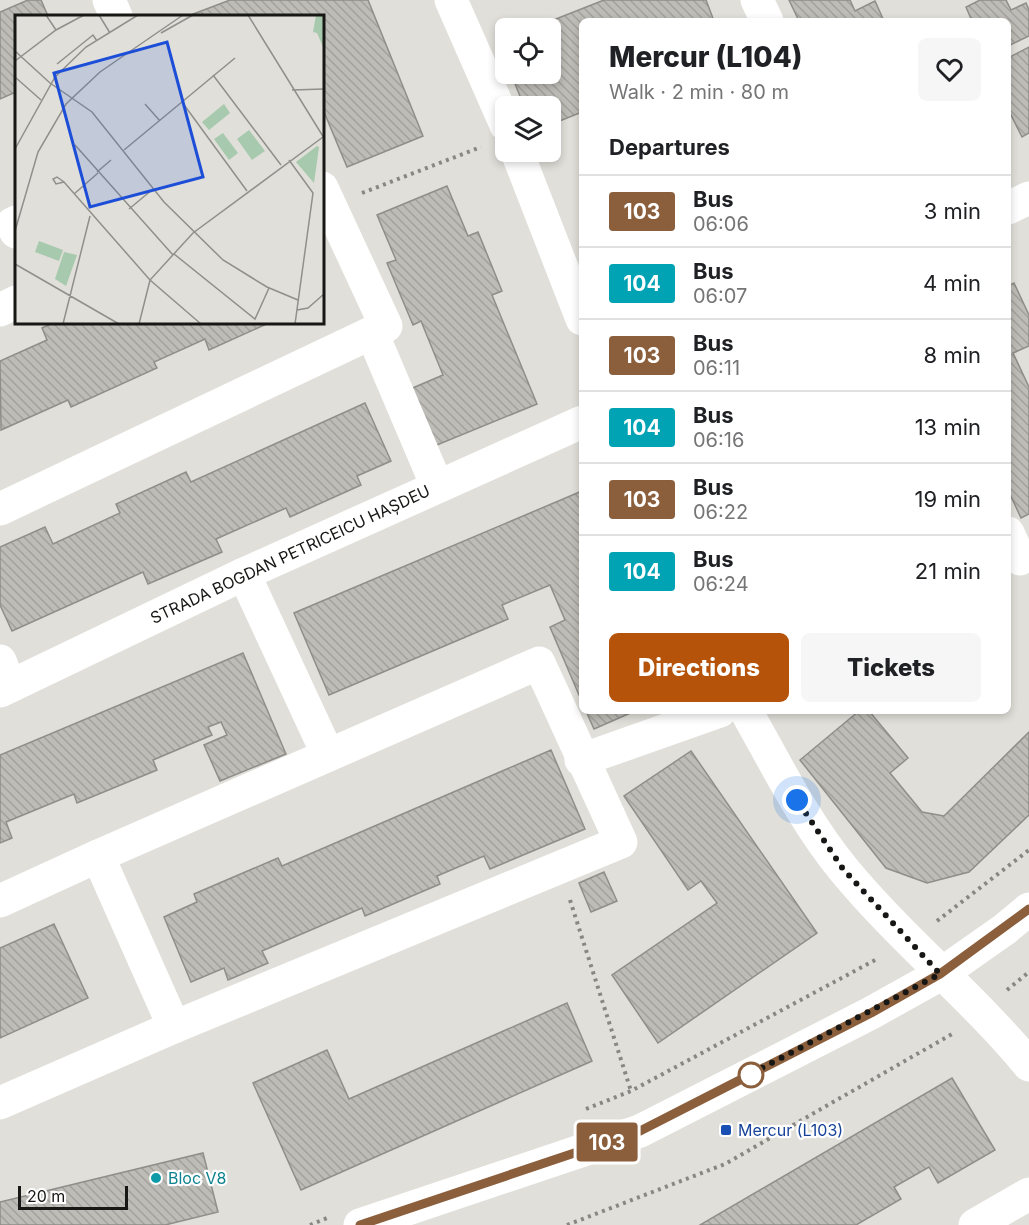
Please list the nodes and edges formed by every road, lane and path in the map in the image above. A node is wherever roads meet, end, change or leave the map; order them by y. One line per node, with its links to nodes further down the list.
1 (109, 0): 4 (street)
2 (757, 0): 5 (street)
3 (458, 2): 6 (street)
4 (116, 15)
5 (766, 18)
6 (495, 135): 8 (path)
7 (521, 162): 13 (street)
8 (326, 196): 14 (street)
9 (1029, 198): 10 (street)
10 (1011, 207)
11 (15, 302): 12 (street)
12 (0, 310)
13 (579, 311)
14 (372, 333): 16 (street); 17 (street)
15 (579, 423): 16 (street, STRADA BOGDAN PETRICEICU HAȘDEU)
16 (437, 486): 18 (street, STRADA BOGDAN PETRICEICU HAȘDEU)
17 (0, 509)
18 (244, 574): 19 (street, STRADA BOGDAN PETRICEICU HAȘDEU); 22 (street)
19 (3, 679)
20 (711, 714): 23 (street)
21 (748, 714): 29 (street)
22 (328, 755): 23 (street); 25 (street)
23 (581, 760): 26 (street)
24 (1029, 850): 29 (path)
25 (98, 856): 27 (street); 33 (street)
26 (560, 868): 33 (street); 35 (path)
27 (0, 901)
28 (1029, 909): 31 (street)
29 (910, 941): 31 (street); 35 (path)
30 (1029, 972): 32 (path)
31 (940, 974): 32 (street); 39 (street)
32 (981, 1013): 34 (street); 41 (path)
33 (174, 1027): 36 (street)
34 (1029, 1065)
35 (631, 1091): 37 (path)
36 (0, 1103)
37 (581, 1111)
38 (1029, 1194): 42 (street)
39 (346, 1220): 40 (path)
40 (310, 1225)
41 (567, 1225)
42 (975, 1225)

